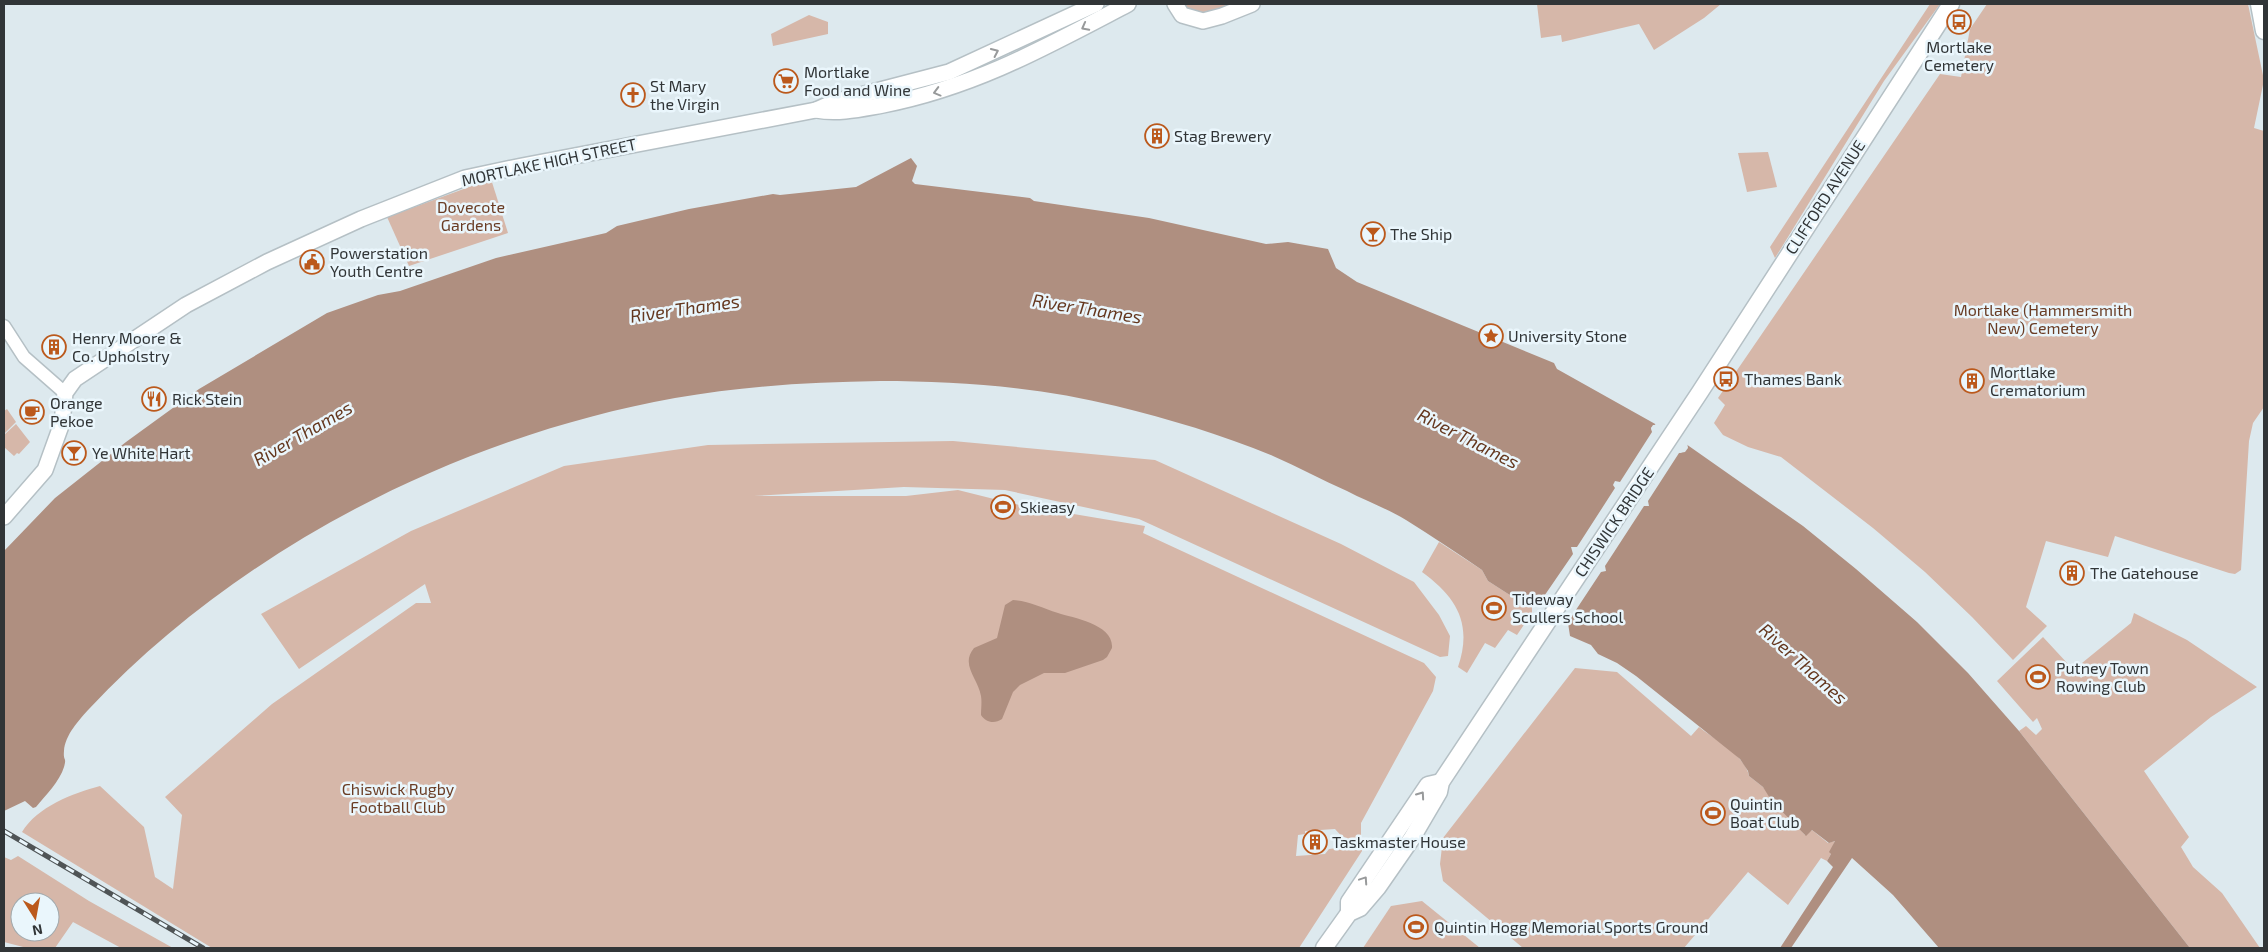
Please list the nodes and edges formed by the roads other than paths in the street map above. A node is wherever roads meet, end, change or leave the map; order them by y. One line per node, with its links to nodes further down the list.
1 (1096, 4): 8 (main road, MORTLAKE HIGH STREET, one-way to 1)
2 (1128, 4): 8 (main road, MORTLAKE HIGH STREET, one-way to 8)
3 (1175, 4): 4 (main road)
4 (1252, 4)
5 (1951, 4): 10 (highway, CLIFFORD AVENUE)
6 (2258, 4): 7 (highway)
7 (2264, 30)
8 (816, 110): 11 (main road, MORTLAKE HIGH STREET)
9 (4, 326): 11 (street)
10 (1700, 392): 13 (highway, CHISWICK BRIDGE)
11 (65, 393): 12 (main road)
12 (4, 517)
13 (1441, 782): 14 (highway); 14 (highway, one-way to 13)
14 (1349, 913): 15 (highway)
15 (1324, 948)

